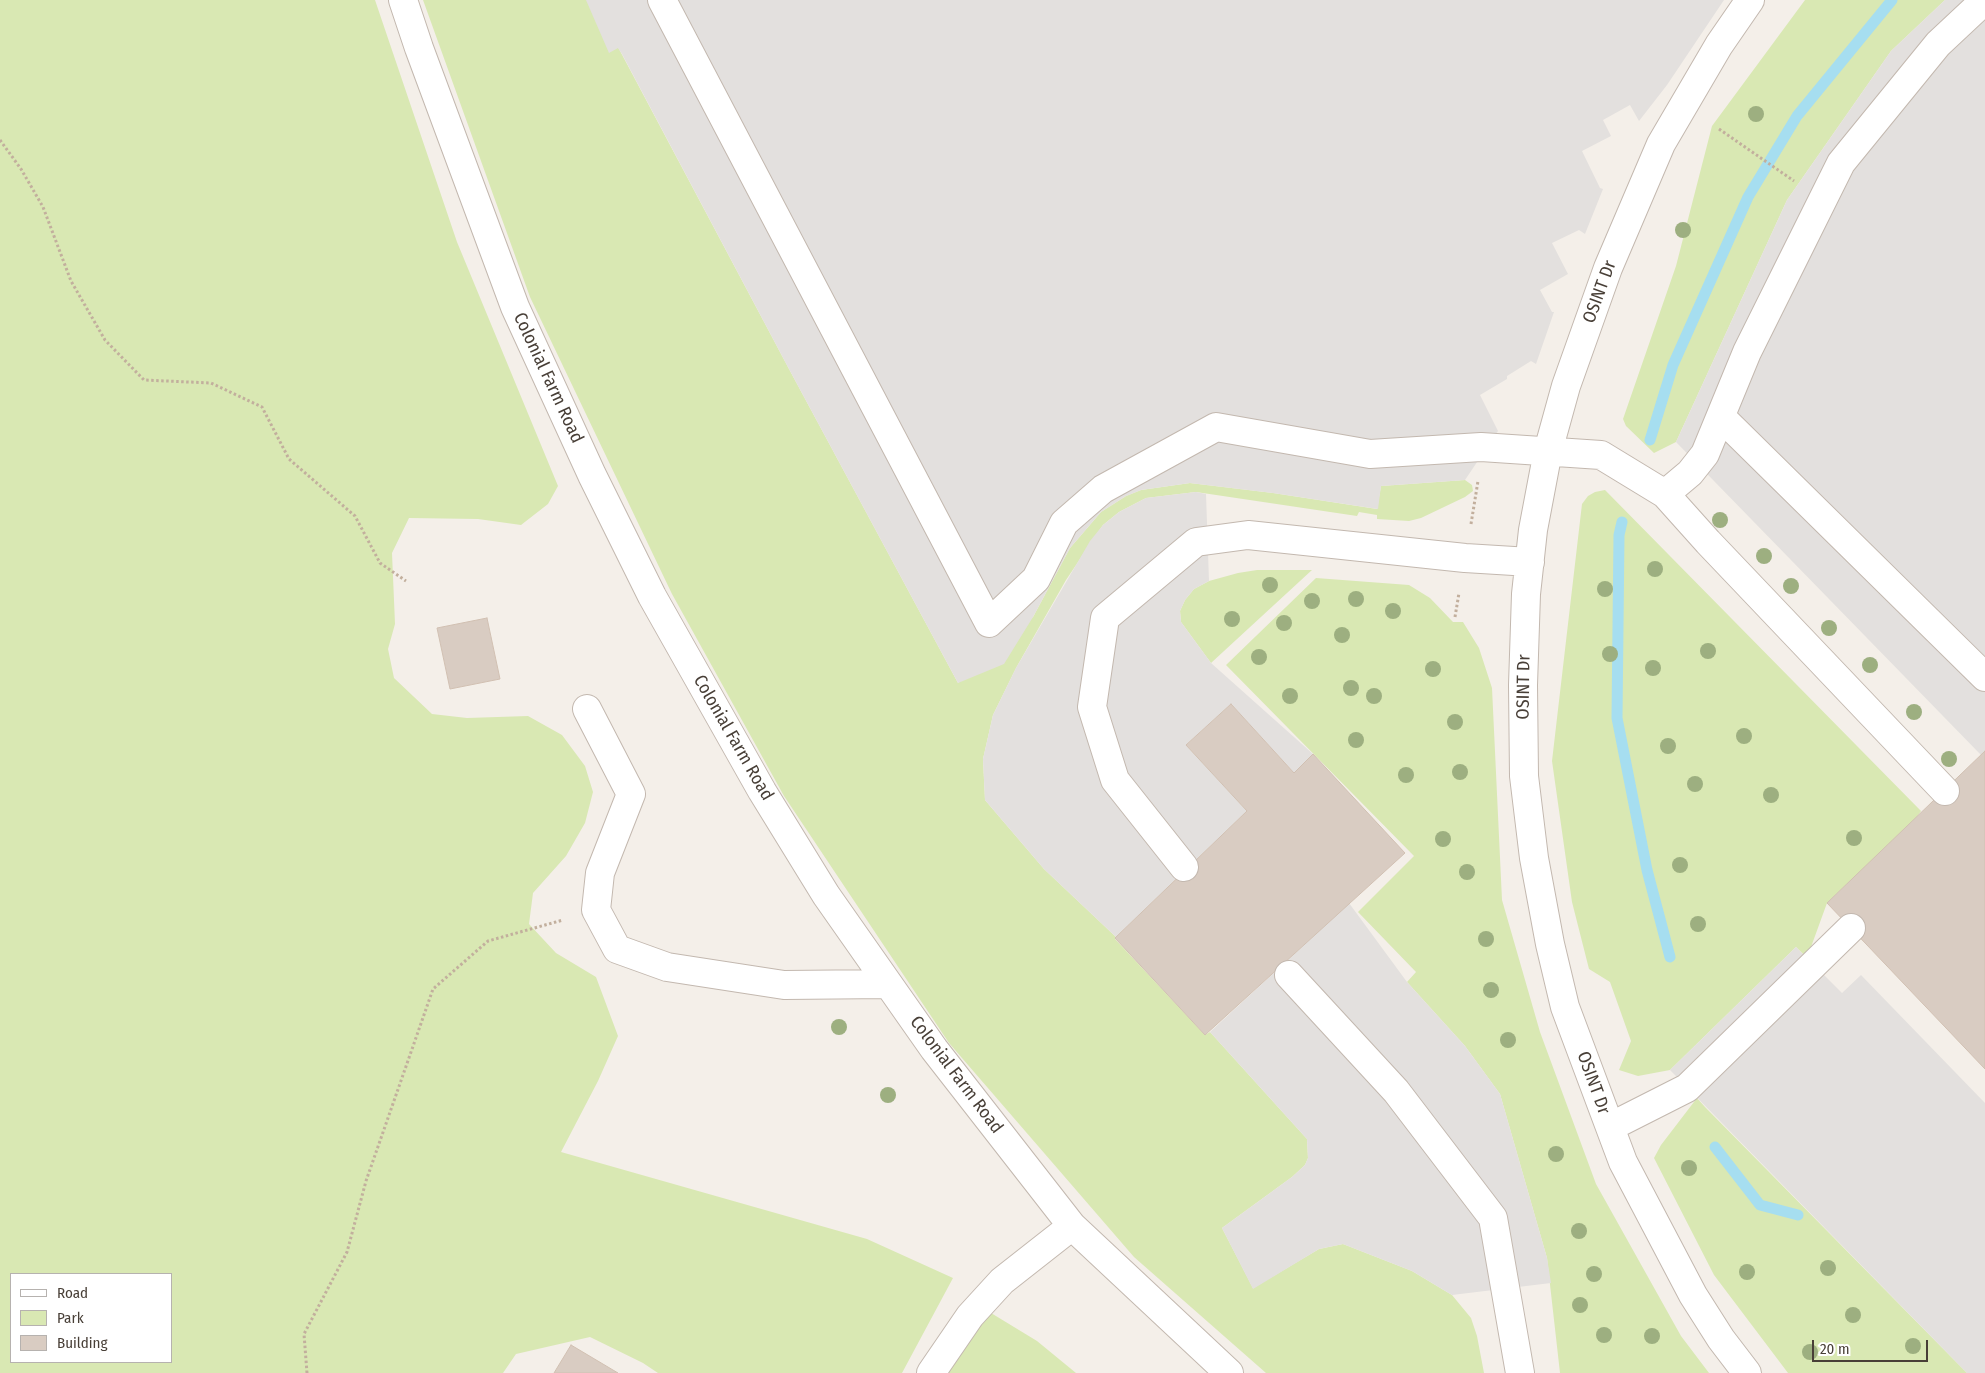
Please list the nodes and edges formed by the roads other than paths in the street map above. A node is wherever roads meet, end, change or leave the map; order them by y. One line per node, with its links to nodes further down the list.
1 (403, 0): 15 (street, Colonial Farm Road)
2 (662, 0): 6 (street)
3 (1750, 0): 6 (street, OSINT Dr)
4 (1985, 0): 5 (street)
5 (1721, 417): 7 (street); 9 (street)
6 (1548, 451): 7 (street); 8 (street, OSINT Dr)
7 (1665, 494): 11 (street)
8 (1530, 562): 12 (street); 16 (street, OSINT Dr)
9 (1985, 676)
10 (587, 709): 15 (street)
11 (1945, 791)
12 (1184, 867)
13 (1851, 928): 16 (street)
14 (1289, 975): 20 (street)
15 (888, 984): 17 (street, Colonial Farm Road)
16 (1610, 1127): 21 (street, OSINT Dr)
17 (1072, 1226): 18 (street); 19 (street, Colonial Farm Road)
18 (931, 1373)
19 (1229, 1373)
20 (1520, 1373)
21 (1747, 1373)

